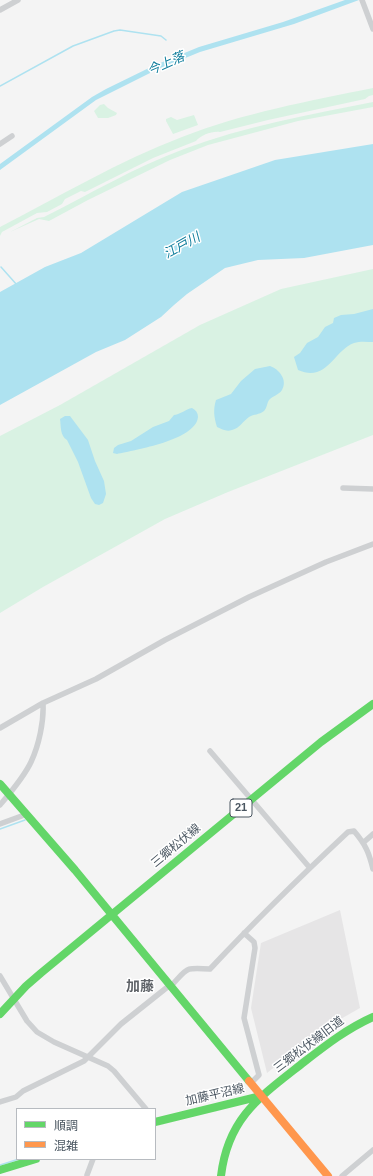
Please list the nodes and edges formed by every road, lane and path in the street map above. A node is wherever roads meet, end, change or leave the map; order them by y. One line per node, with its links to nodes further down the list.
1 (18, 0): 3 (street)
2 (362, 1): 4 (street)
3 (0, 10)
4 (373, 29)
5 (12, 136): 6 (street)
6 (0, 144)
7 (343, 488): 8 (street)
8 (373, 489)
9 (373, 544): 10 (street)
10 (42, 703): 12 (street); 15 (street)
11 (373, 704): 16 (main road, 三郷松伏線 / 21)
12 (0, 728)
13 (210, 750): 16 (street)
14 (0, 784): 15 (main road)
15 (9, 795): 17 (street); 18 (main road)
16 (251, 800): 22 (street); 24 (main road, 三郷松伏線 / 21)
17 (0, 805)
18 (27, 814): 19 (street); 24 (main road)
19 (0, 824)
20 (373, 834): 21 (street)
21 (364, 842): 22 (street); 23 (street)
22 (310, 868): 25 (street)
23 (373, 869)
24 (112, 915): 27 (main road); 28 (main road, 三郷松伏線 / 21)
25 (244, 933): 27 (street); 32 (street)
26 (0, 976): 28 (street)
27 (170, 985): 31 (street); 32 (main road)
28 (14, 998): 29 (main road, 三郷松伏線 / 21); 31 (street)
29 (0, 1014)
30 (373, 1017): 33 (main road, 三郷松伏線旧道)
31 (88, 1058): 34 (street); 35 (street)
32 (251, 1083): 33 (main road)
33 (261, 1095): 36 (main road, 加藤平沼線); 42 (main road, 加藤平沼線); 43 (main road)
34 (0, 1102)
35 (145, 1108)
36 (156, 1122)
37 (373, 1150): 44 (street)
38 (33, 1160): 40 (main road)
39 (93, 1160): 41 (street)
40 (0, 1170)
41 (87, 1175)
42 (220, 1176)
43 (328, 1176)
44 (342, 1176)

